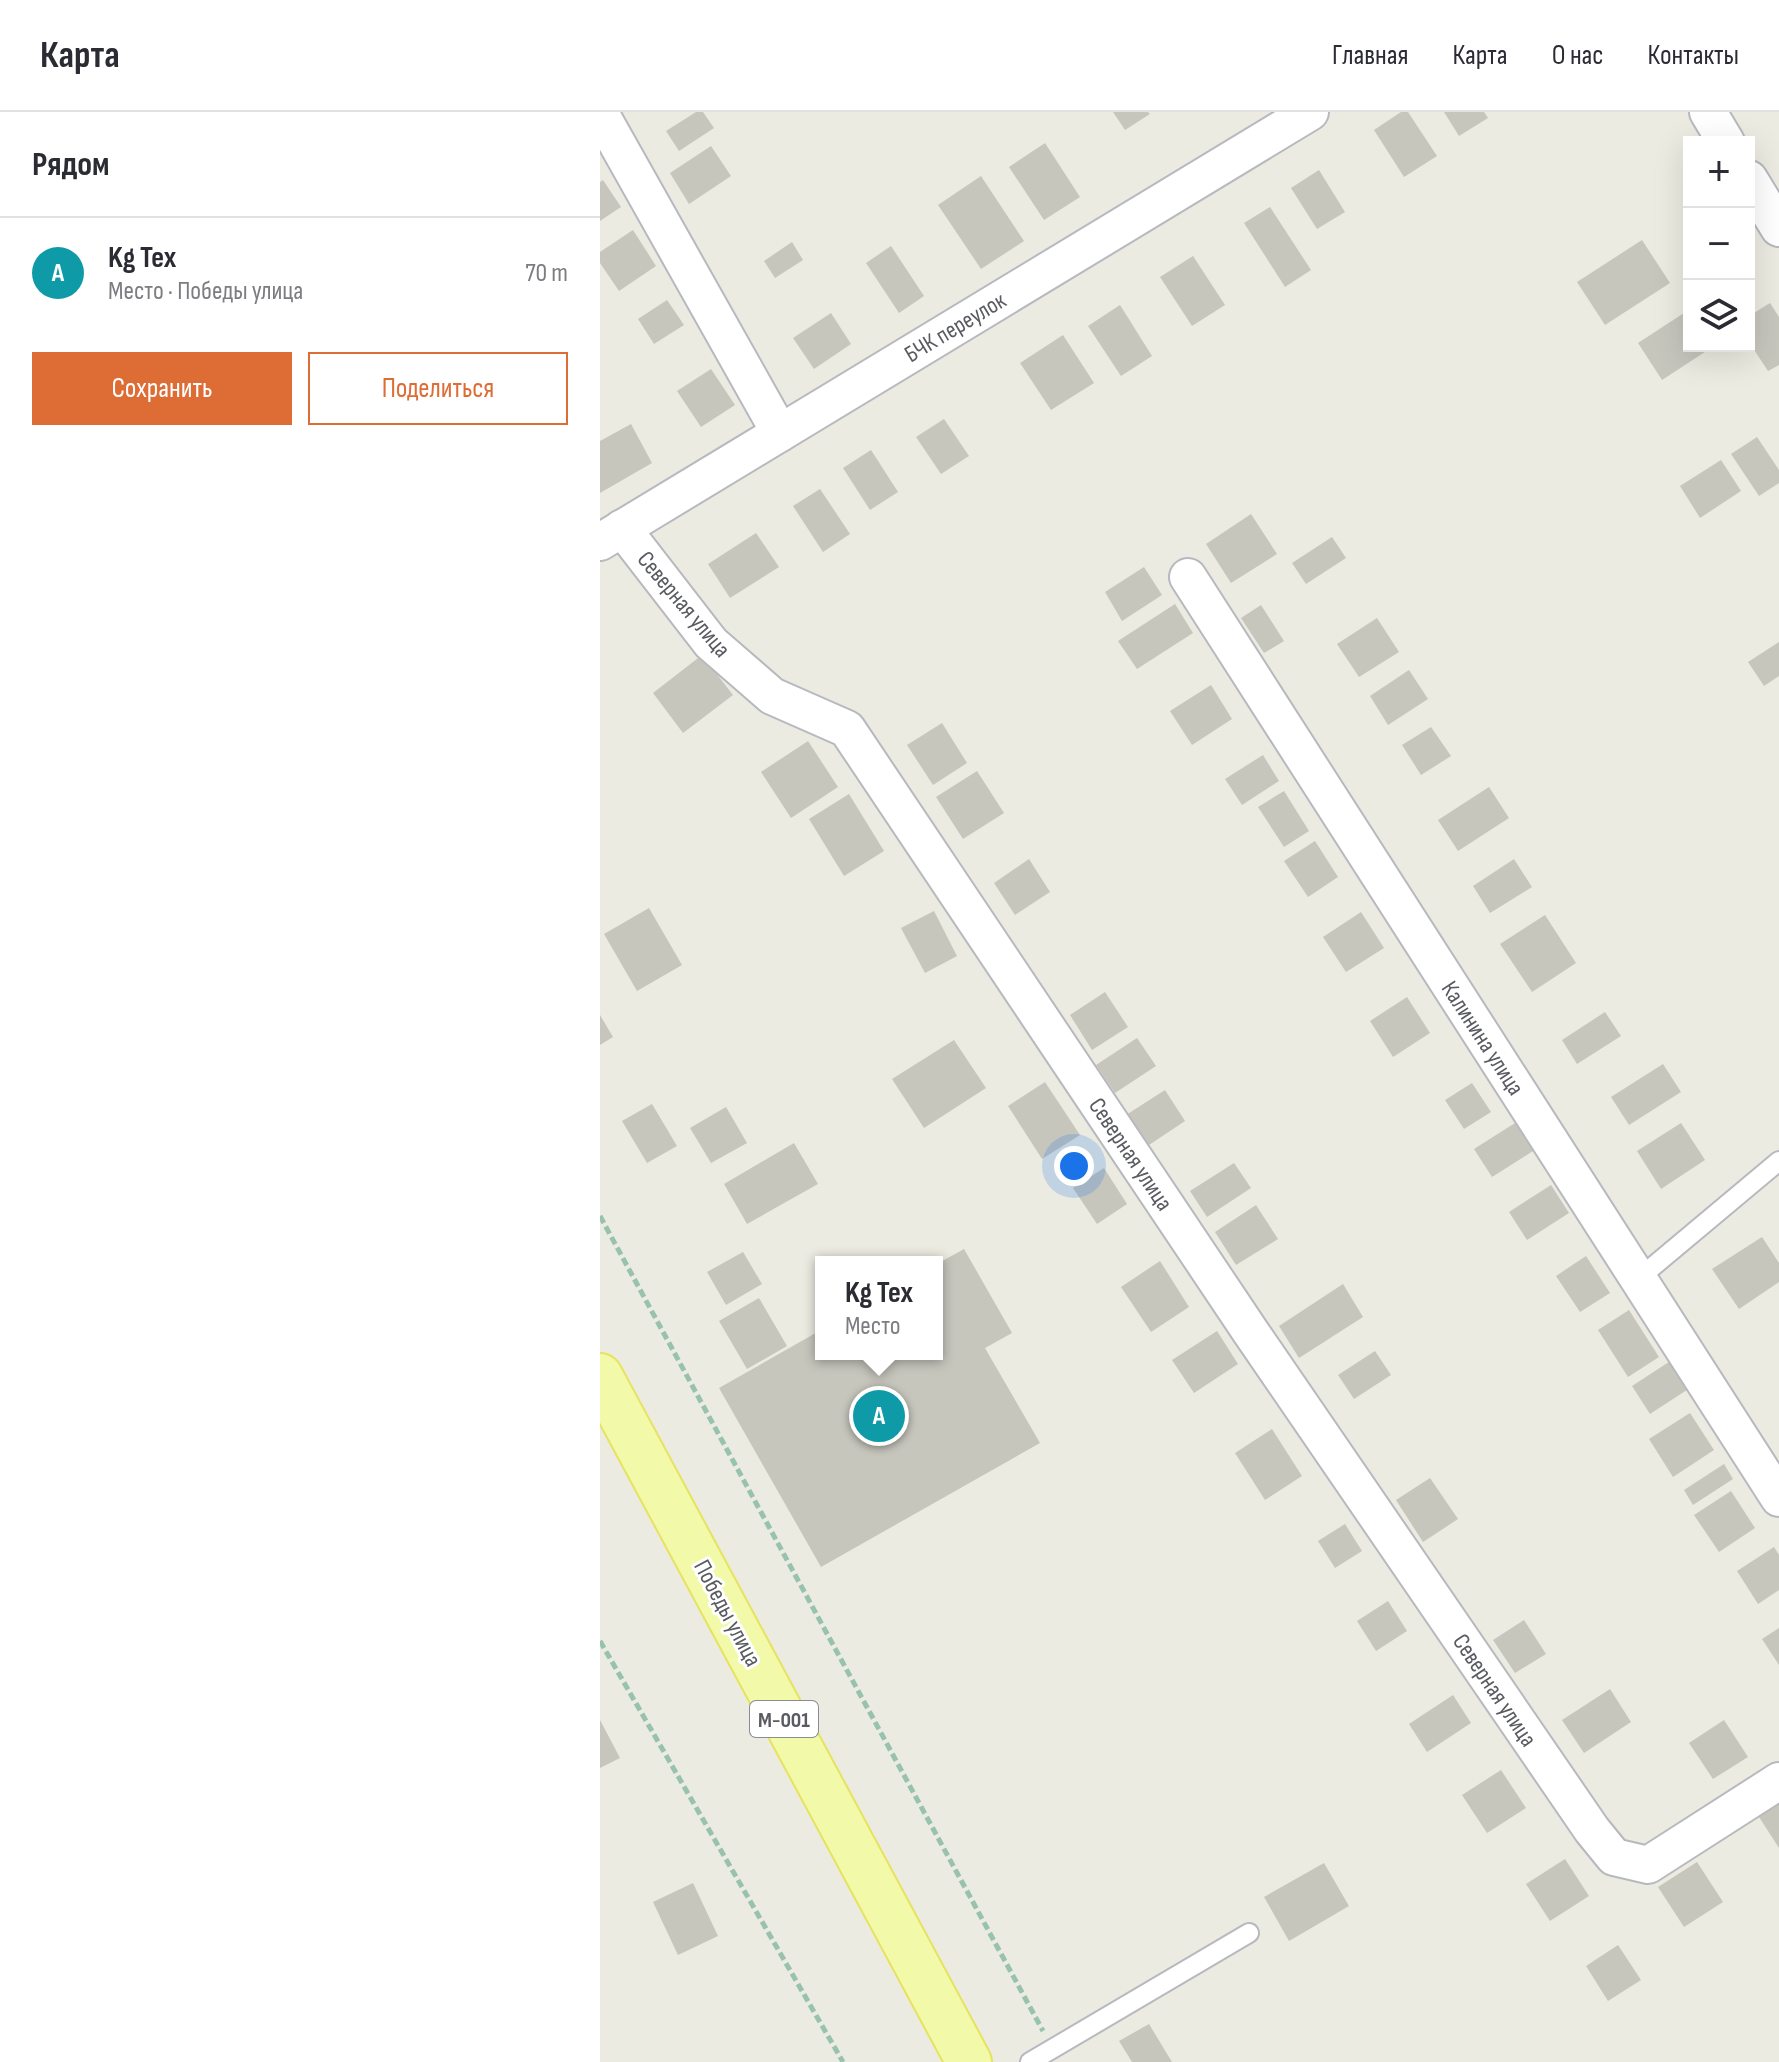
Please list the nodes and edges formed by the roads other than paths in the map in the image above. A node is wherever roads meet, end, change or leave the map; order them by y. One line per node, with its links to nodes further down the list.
1 (1310, 112): 7 (street, БЧК переулок)
2 (1708, 112): 4 (street)
3 (600, 113): 7 (street)
4 (1722, 136)
5 (1755, 189): 6 (street)
6 (1779, 228)
7 (780, 433): 8 (street, БЧК переулок)
8 (611, 535): 14 (street, Северная улица)
9 (1188, 577): 11 (street, Калинина улица)
10 (1779, 1161): 11 (lane)
11 (1638, 1279): 13 (street, Калинина улица)
12 (600, 1376): 16 (main road, Победы улица / М-001)
13 (1779, 1498)
14 (1779, 1781)
15 (1249, 1933): 17 (lane)
16 (969, 2062)
17 (1030, 2062)

